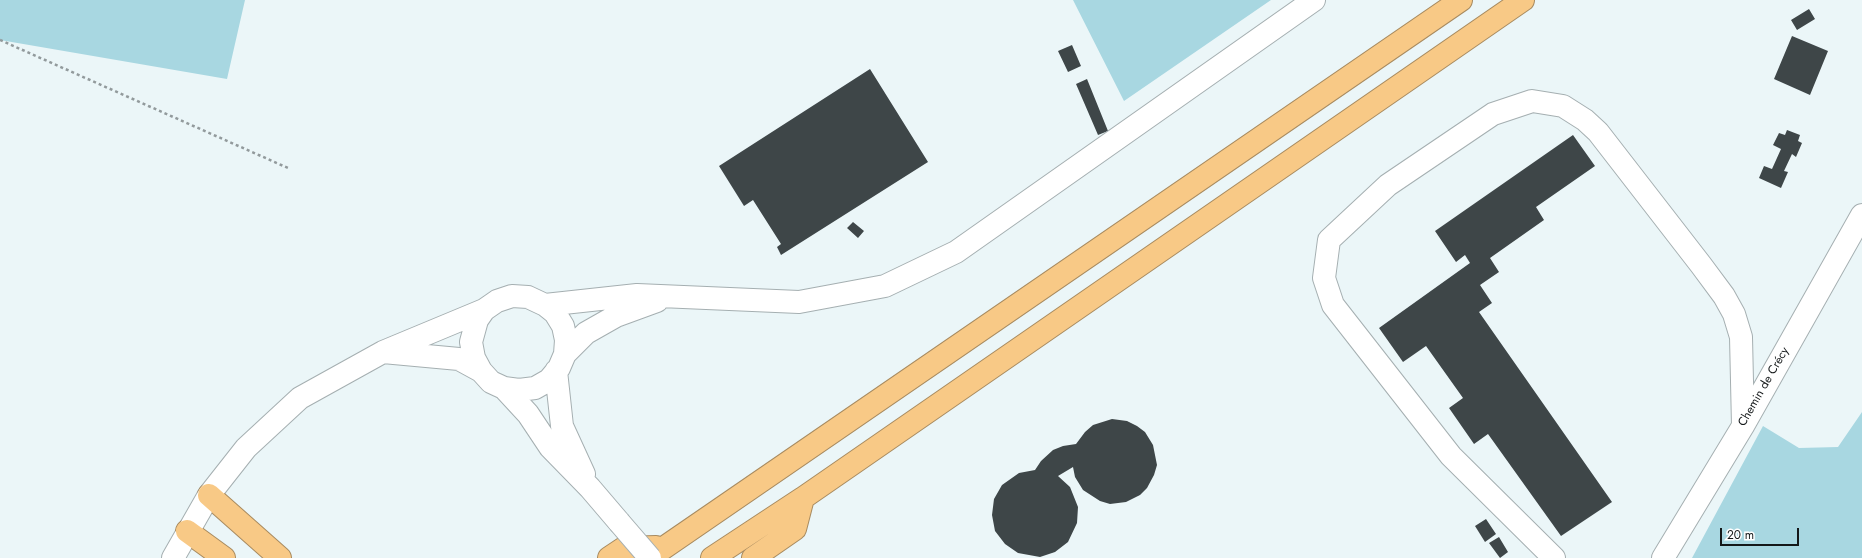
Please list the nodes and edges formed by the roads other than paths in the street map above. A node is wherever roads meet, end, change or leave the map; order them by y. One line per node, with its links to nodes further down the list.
1 (1314, 0): 5 (street)
2 (1461, 0): 17 (highway)
3 (1523, 0): 15 (highway)
4 (1862, 215): 12 (street, Chemin de Crécy)
5 (677, 297): 6 (street); 9 (street)
6 (546, 305): 7 (street); 9 (street)
7 (484, 310): 8 (street); 10 (street)
8 (382, 352): 10 (street); 14 (street)
9 (560, 363): 11 (street); 13 (street)
10 (481, 371): 11 (street)
11 (504, 388): 13 (street)
12 (1743, 426): 24 (street); 25 (street, Chemin de Crécy)
13 (590, 488): 17 (street, bridge)
14 (209, 495): 16 (street); 20 (highway)
15 (803, 498): 22 (highway); 23 (highway)
16 (187, 531): 18 (street); 19 (highway)
17 (655, 554): 21 (highway)
18 (173, 558)
19 (224, 558)
20 (280, 558)
21 (609, 558)
22 (712, 558)
23 (753, 558)
24 (1554, 558)
25 (1663, 558)

